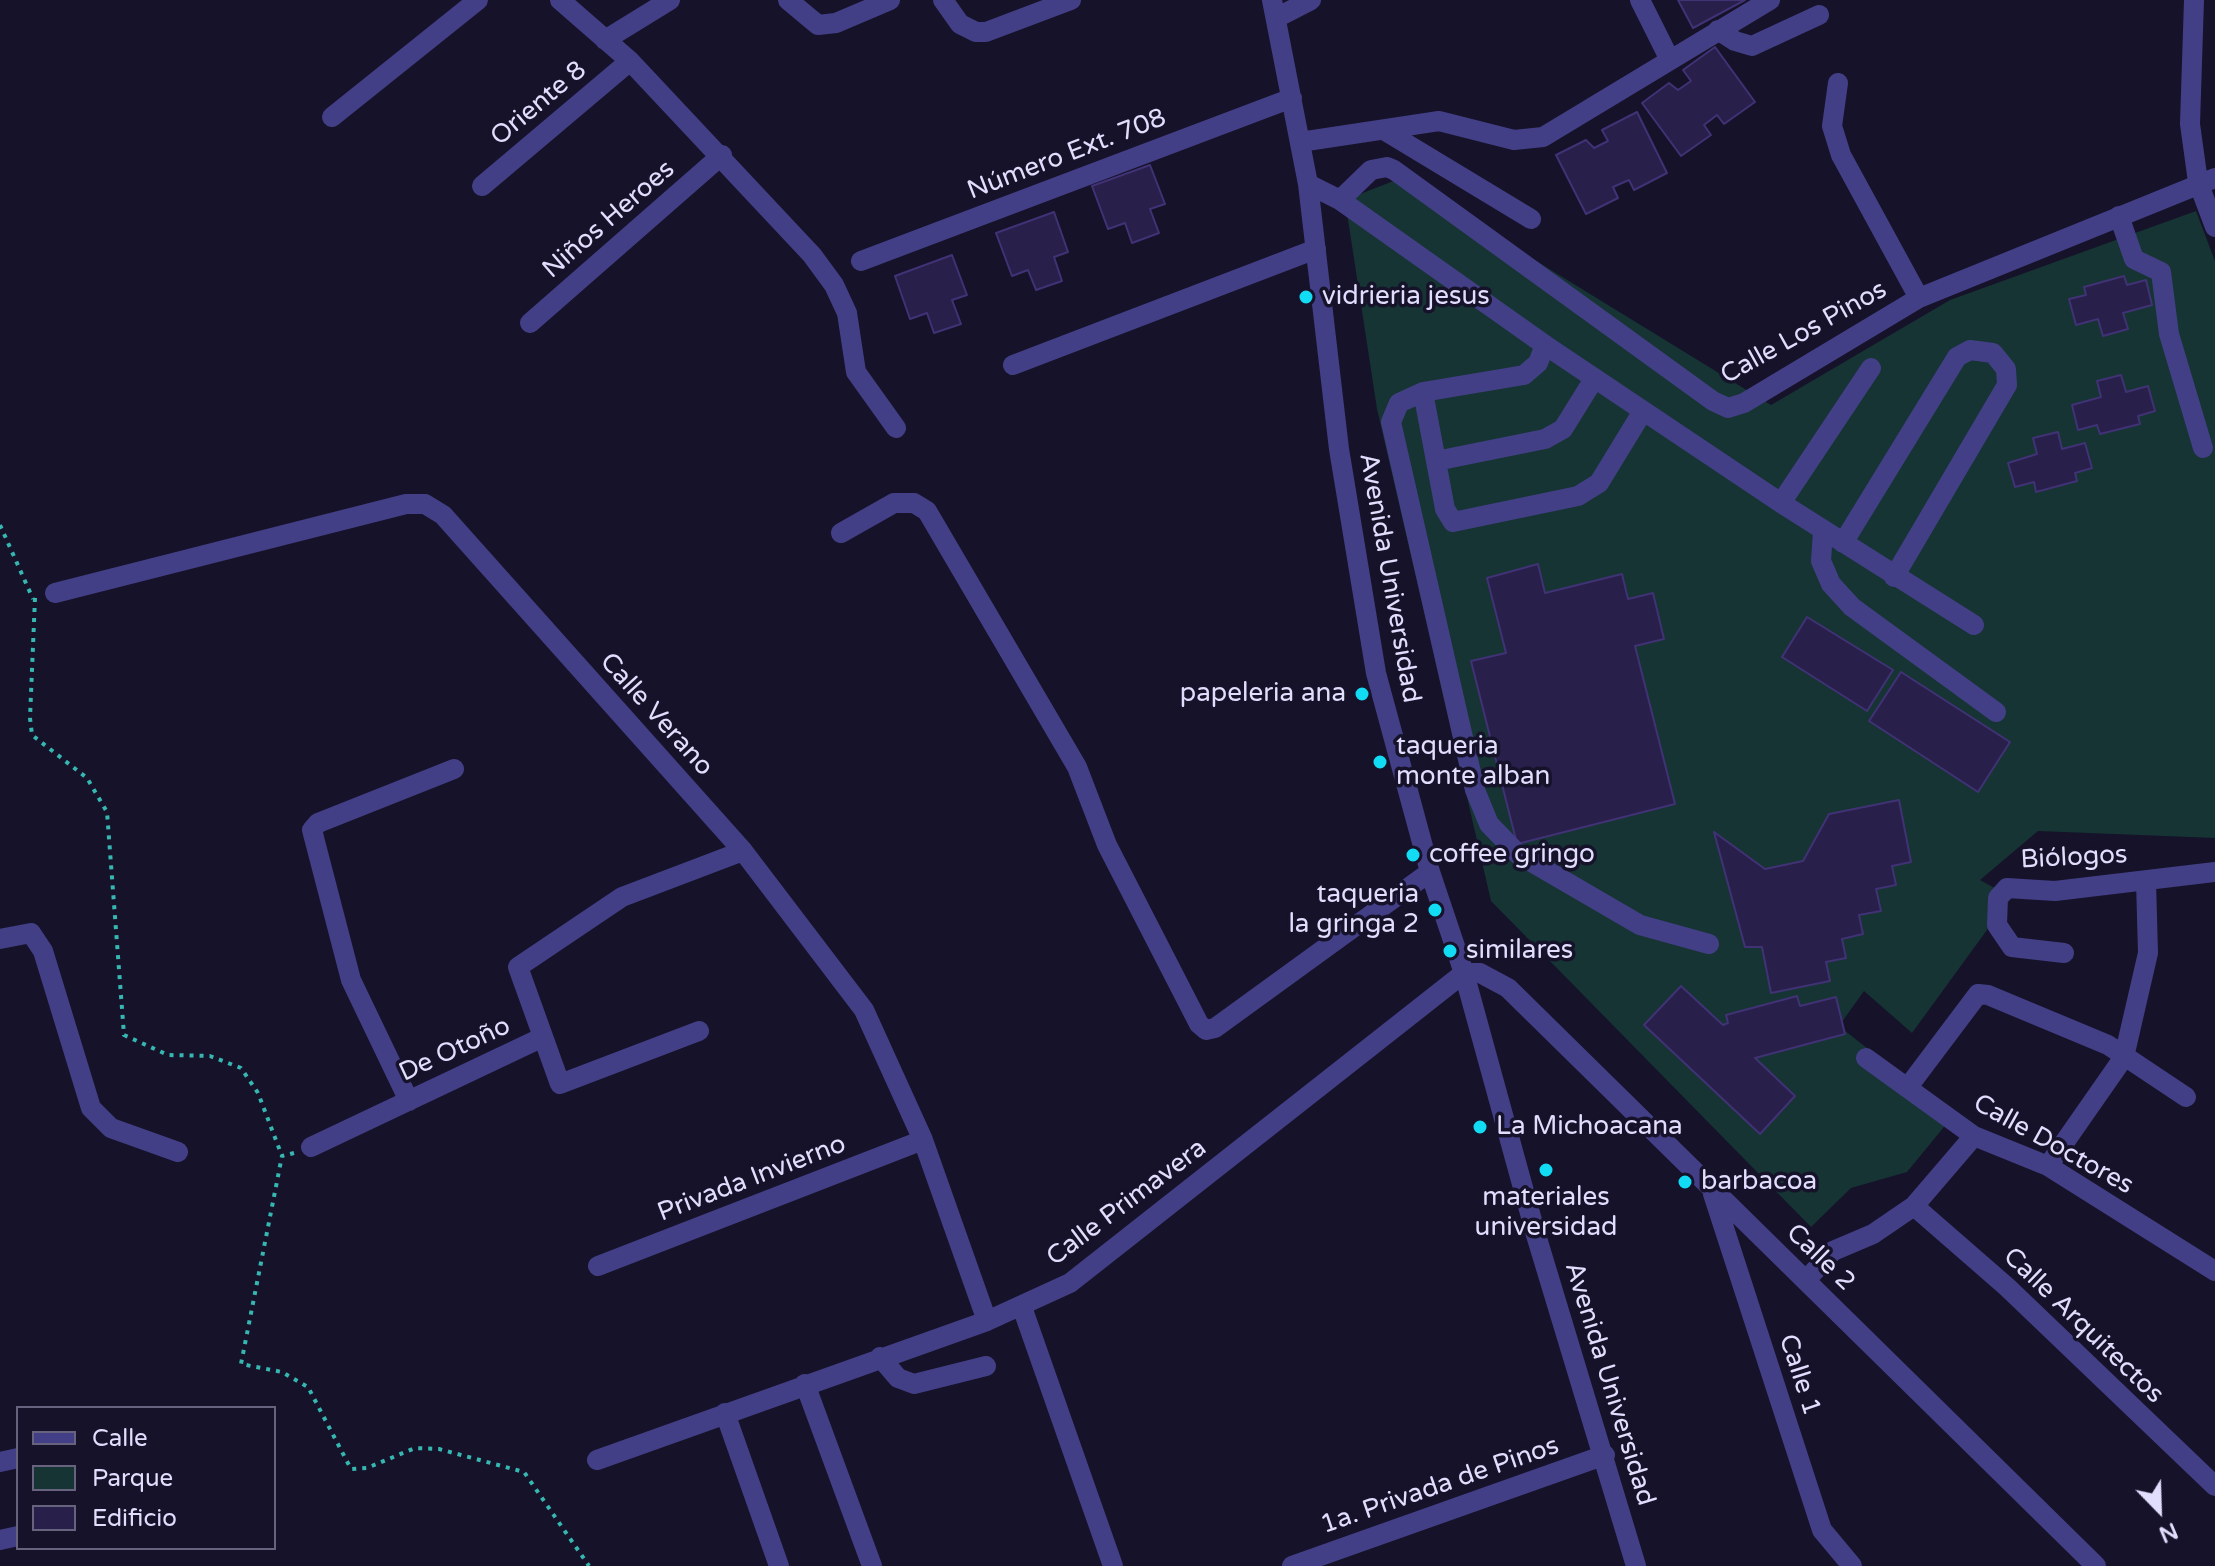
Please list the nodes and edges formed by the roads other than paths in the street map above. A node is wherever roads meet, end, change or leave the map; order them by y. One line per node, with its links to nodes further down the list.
1 (478, 0): 20 (street)
2 (560, 0): 15 (street)
3 (670, 0): 15 (street)
4 (788, 0): 5 (street)
5 (890, 0)
6 (943, 0): 7 (street)
7 (1071, 0)
8 (1311, 0): 12 (street)
9 (1640, 0): 16 (street)
10 (1770, 0): 14 (street)
11 (2194, 0): 24 (street)
12 (1274, 9): 19 (street, Avenida Universidad)
13 (1819, 15): 14 (street)
14 (1718, 30): 16 (street)
15 (605, 40): 17 (street)
16 (1670, 60): 21 (street)
17 (630, 61): 23 (street); 26 (street, Oriente 8)
18 (1838, 83): 33 (street)
19 (1292, 98): 22 (street, Avenida Universidad); 32 (street, Número Ext. 708)
20 (332, 117)
21 (1387, 132): 22 (street); 29 (street)
22 (1300, 142): 25 (street, Avenida Universidad)
23 (722, 155): 34 (street, Niños Heroes); 41 (street)
24 (2207, 180): 28 (street, Calle Los Pinos); 30 (street)
25 (1308, 184): 27 (street); 31 (street, Avenida Universidad)
26 (482, 186)
27 (1340, 200): 33 (street, Calle Los Pinos); 35 (street)
28 (2119, 216): 33 (street, Calle Los Pinos); 42 (street)
29 (1531, 219)
30 (2215, 227)
31 (1316, 249): 36 (street); 54 (street, Avenida Universidad)
32 (861, 261)
33 (1919, 298)
34 (530, 323)
35 (1545, 345): 38 (street); 39 (street)
36 (1013, 365)
37 (1871, 368): 44 (street)
38 (1594, 379): 40 (street); 43 (street)
39 (1423, 392): 43 (street); 58 (street)
40 (1643, 411): 43 (street); 44 (street)
41 (896, 428)
42 (2203, 448)
43 (1436, 461)
44 (1781, 503): 45 (street)
45 (1823, 531): 47 (street); 51 (street)
46 (841, 533): 54 (street)
47 (1843, 543): 48 (street); 48 (street)
48 (1894, 577): 50 (street)
49 (55, 593): 53 (street, Calle Verano)
50 (1974, 625)
51 (1996, 712)
52 (454, 769): 67 (street)
53 (743, 851): 62 (street, De Otoño); 69 (street, Calle Verano)
54 (1430, 872): 60 (street, Avenida Universidad)
55 (2215, 872): 56 (street, Biólogos)
56 (2146, 881): 59 (street, Biólogos); 63 (street)
57 (0, 939): 71 (street)
58 (1709, 944)
59 (2064, 953)
60 (1464, 973): 73 (street, Calle 2); 78 (street, Calle Primavera); 84 (street, Avenida Universidad)
61 (699, 1031): 62 (street)
62 (541, 1038): 67 (street, De Otoño)
63 (2124, 1057): 65 (street); 66 (street); 72 (street)
64 (1866, 1058): 65 (street, Calle Doctores)
65 (1908, 1087): 68 (street, Calle Doctores)
66 (2186, 1097)
67 (409, 1101): 70 (street, De Otoño)
68 (1974, 1136): 72 (street, Calle Doctores); 74 (street)
69 (923, 1140): 75 (street, Privada Invierno); 79 (street, Calle Verano)
70 (311, 1147)
71 (178, 1152)
72 (2048, 1166): 76 (street, Calle Doctores)
73 (1712, 1192): 77 (street, Calle 2); 92 (street, Calle 1)
74 (1914, 1206): 77 (street); 86 (street, Calle Arquitectos)
75 (598, 1266)
76 (2215, 1271)
77 (1806, 1280): 93 (street, Calle 2)
78 (1022, 1307): 79 (street, Calle Primavera); 89 (street)
79 (987, 1321): 80 (street, Calle Primavera)
80 (880, 1357): 81 (street); 82 (street, Calle Primavera)
81 (986, 1366)
82 (805, 1384): 83 (street, Calle Primavera); 88 (street)
83 (725, 1413): 85 (street, Calle Primavera); 87 (street)
84 (1605, 1455): 90 (street, 1a. Privada de Pinos); 91 (street, Avenida Universidad)
85 (597, 1460)
86 (2215, 1486)
87 (779, 1566)
88 (872, 1566)
89 (1113, 1566)
90 (1292, 1566)
91 (1636, 1566)
92 (1852, 1566)
93 (2096, 1566)

